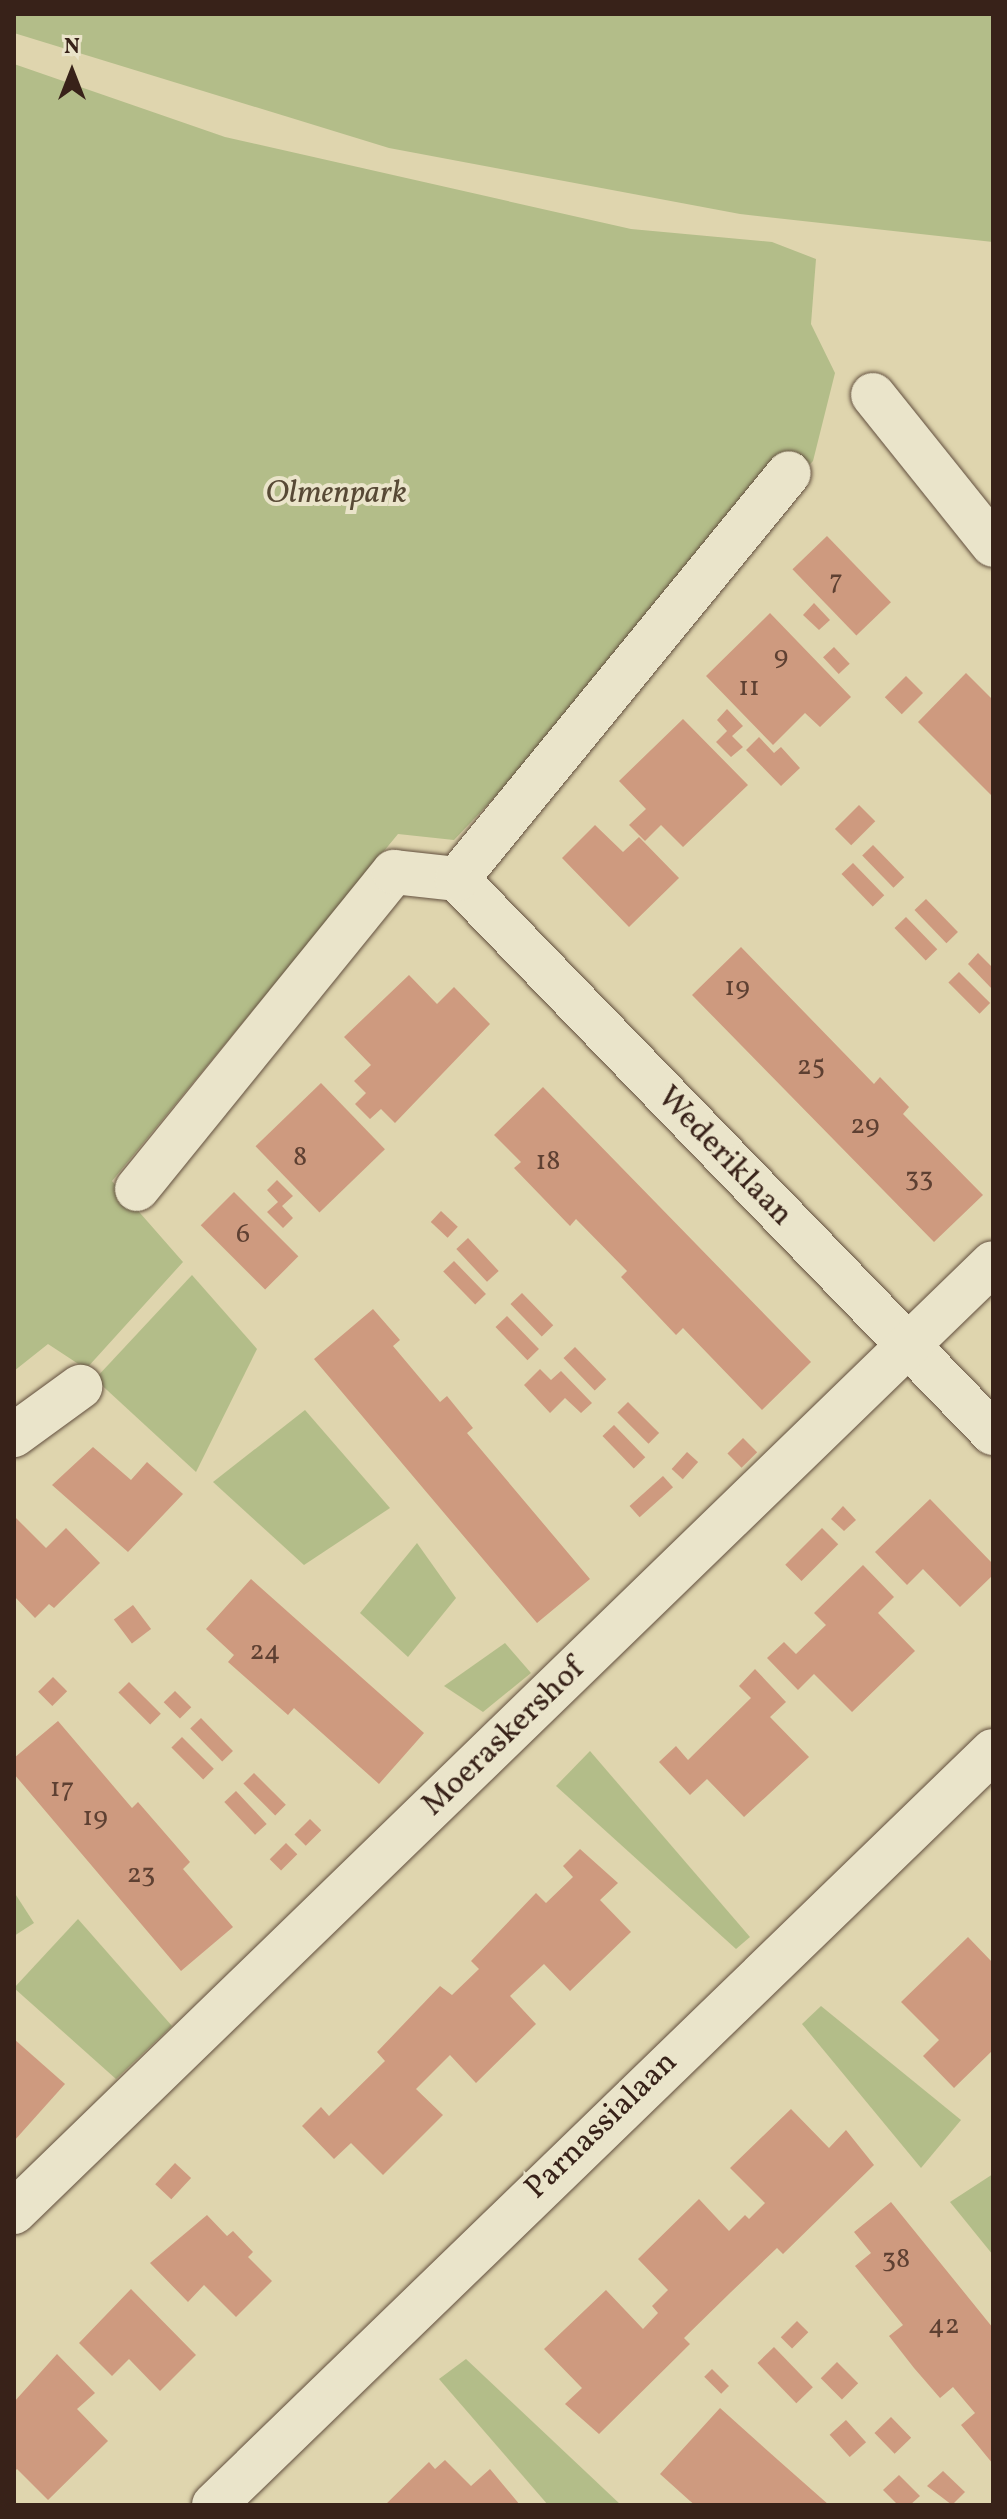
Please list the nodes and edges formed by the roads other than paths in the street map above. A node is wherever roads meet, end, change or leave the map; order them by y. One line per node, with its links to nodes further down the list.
1 (873, 395): 3 (street)
2 (789, 473): 4 (street)
3 (993, 545)
4 (457, 879): 5 (street); 7 (street, Wederiklaan)
5 (137, 1189)
6 (993, 1263): 7 (street, Moeraskershof)
7 (906, 1347): 9 (street, Wederiklaan); 12 (street, Moeraskershof)
8 (80, 1387): 10 (street)
9 (993, 1433)
10 (14, 1435)
11 (993, 1751): 13 (street, Parnassialaan)
12 (14, 2212)
13 (214, 2505)

